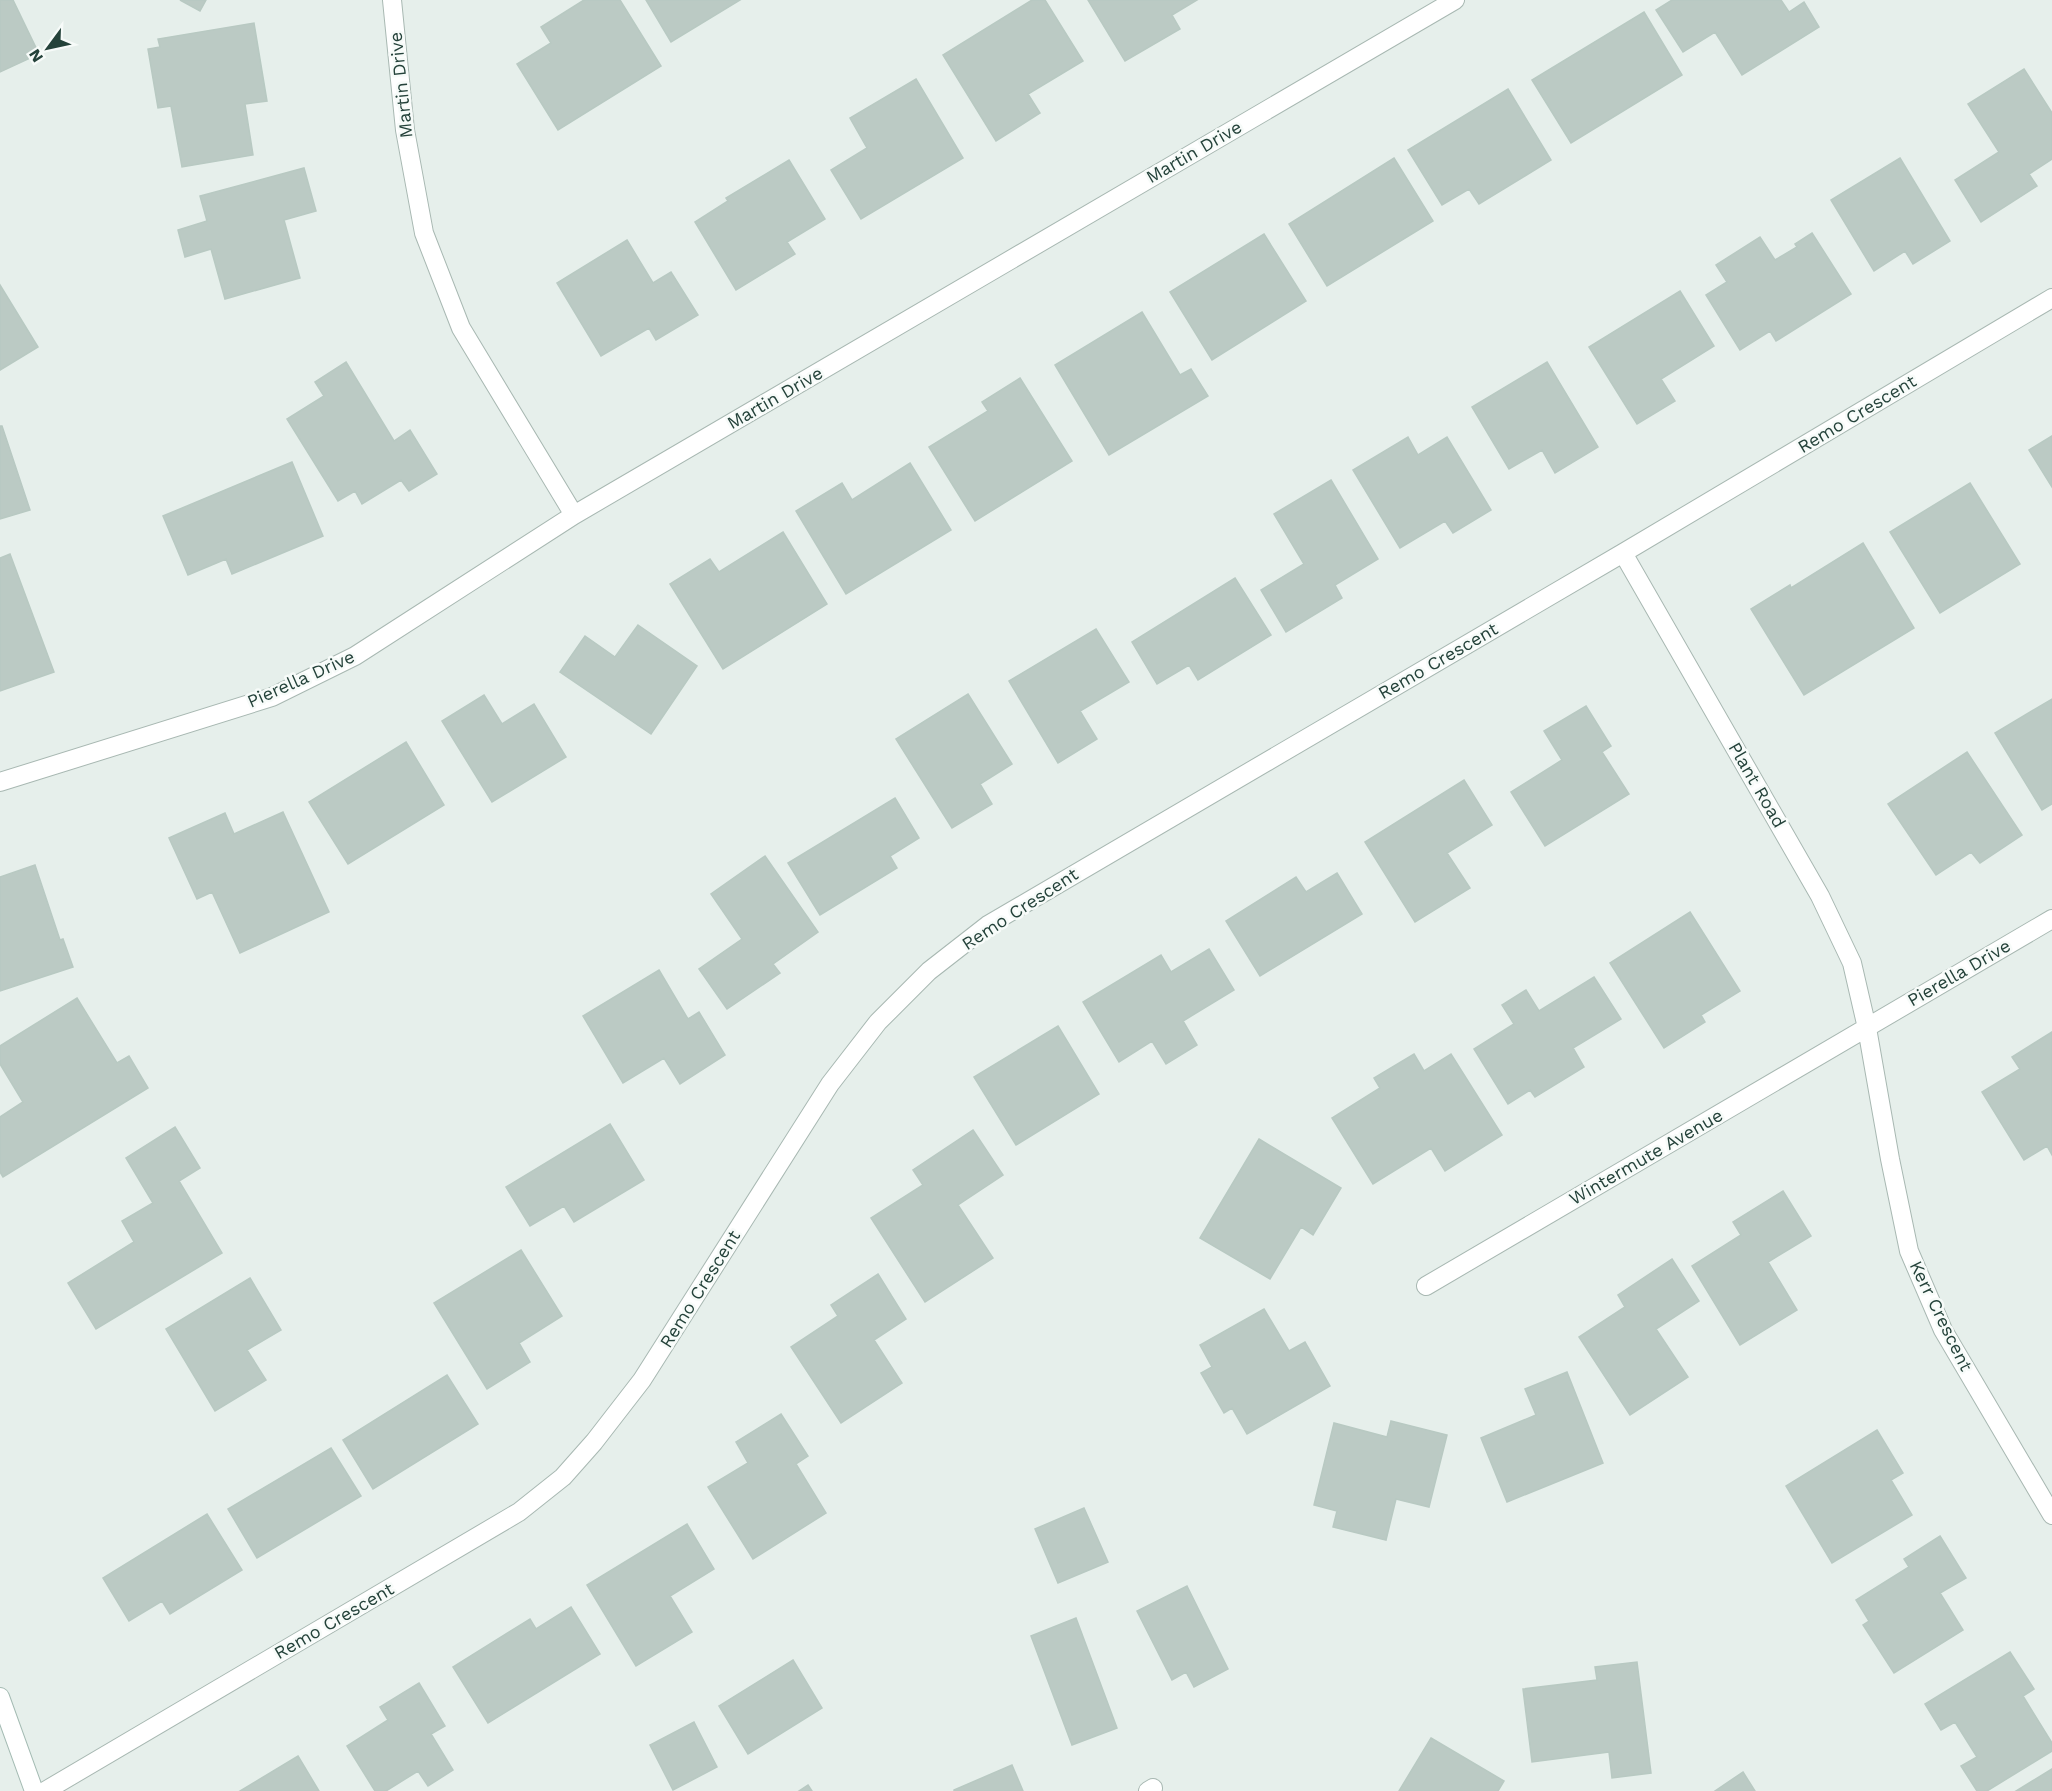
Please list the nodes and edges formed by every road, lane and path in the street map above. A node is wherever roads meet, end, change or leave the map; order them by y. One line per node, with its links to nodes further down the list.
1 (392, 0): 4 (street, Martin Drive)
2 (1455, 0): 4 (street, Martin Drive)
3 (2052, 297): 5 (street, Remo Crescent)
4 (574, 515): 6 (street, Pierella Drive)
5 (1623, 553): 8 (street, Plant Road); 13 (street, Remo Crescent)
6 (0, 782)
7 (2052, 919): 8 (street, Pierella Drive)
8 (1867, 1028): 9 (street, Wintermute Avenue); 10 (street, Kerr Crescent)
9 (1426, 1286)
10 (2052, 1515)
11 (0, 1697): 12 (street)
12 (34, 1791)
13 (45, 1791)

